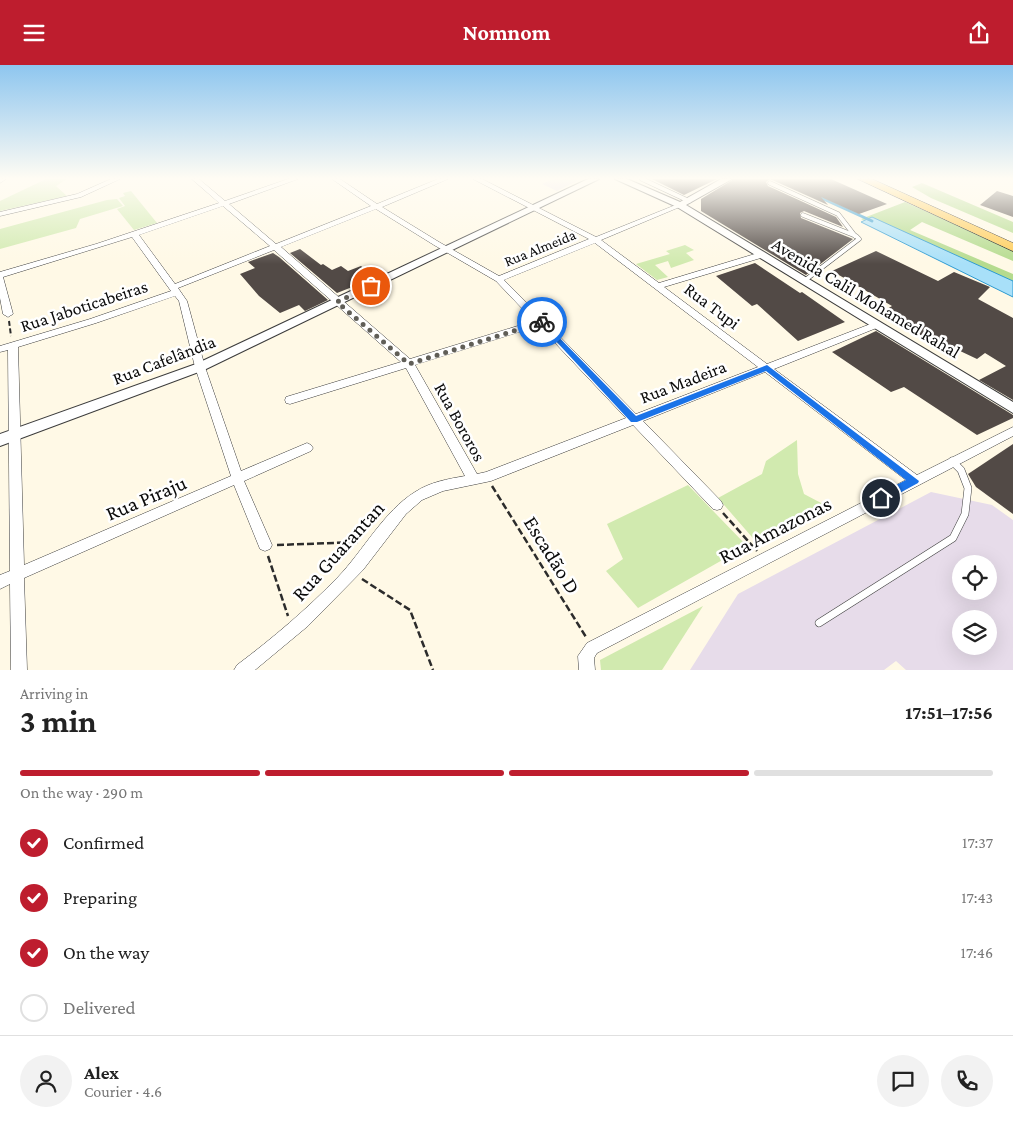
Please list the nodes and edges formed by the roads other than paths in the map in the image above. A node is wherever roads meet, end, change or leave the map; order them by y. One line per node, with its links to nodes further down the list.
1 (27, 207): 13 (street)
2 (214, 207): 15 (street)
3 (228, 207): 19 (street, Rua Bororos)
4 (377, 207): 19 (street, Rua Jaboticabeiras); 21 (street)
5 (530, 207): 12 (street, Rua Tupi)
6 (537, 207): 12 (street, Rua Cafelândia)
7 (674, 207): 18 (street, Rua Almeida)
8 (690, 207): 22 (street, Avenida Calil Mohamed Rahal)
9 (823, 207): 16 (lane)
10 (925, 207): 20 (main road)
11 (944, 207): 17 (main road)
12 (533, 209): 18 (street, Rua Tupi); 21 (street, Rua Cafelândia)
13 (0, 213)
14 (803, 215): 16 (lane)
15 (134, 234): 23 (street); 27 (street)
16 (856, 236): 25 (lane)
17 (1013, 237)
18 (596, 240): 24 (street, Rua Almeida); 26 (street, Rua Tupi)
19 (275, 247): 27 (street, Rua Jaboticabeiras); 28 (street, Rua Bororos)
20 (1013, 247)
21 (447, 250): 24 (street); 28 (street, Rua Cafelândia)
22 (761, 255): 25 (street, Avenida Calil Mohamed Rahal); 26 (street)
23 (0, 277): 29 (street)
24 (499, 279): 30 (street)
25 (804, 281): 31 (street, Avenida Calil Mohamed Rahal)
26 (659, 286): 36 (street, Rua Tupi)
27 (175, 290): 32 (street, Rua Jaboticabeiras); 35 (street)
28 (337, 302): 34 (street, Rua Bororos); 35 (street, Rua Cafelândia)
29 (8, 314)
30 (542, 322): 34 (street); 39 (street)
31 (876, 325): 36 (street, Rua Madeira); 38 (street, Avenida Calil Mohamed Rahal)
32 (13, 345): 33 (street, Rua Jaboticabeiras); 41 (street)
33 (0, 349)
34 (409, 364): 37 (street); 45 (street, Rua Bororos)
35 (200, 367): 41 (street, Rua Cafelândia); 46 (street)
36 (767, 368): 39 (street, Rua Madeira); 47 (street, Rua Tupi)
37 (290, 400)
38 (1013, 408)
39 (634, 420): 45 (street, Rua Madeira); 48 (street)
40 (1013, 431): 44 (street, Rua Amazonas)
41 (14, 435): 42 (street, Rua Cafelândia); 50 (street)
42 (0, 440)
43 (307, 449): 46 (street, Rua Piraju)
44 (952, 461): 47 (street, Rua Amazonas); 52 (lane)
45 (481, 479): 54 (street, Rua Guarantan)
46 (238, 480): 49 (street); 50 (street, Rua Piraju)
47 (914, 481): 55 (street, Rua Amazonas)
48 (716, 505)
49 (265, 545)
50 (17, 575): 51 (street, Rua Piraju); 53 (street)
51 (0, 582)
52 (819, 623)
53 (19, 670)
54 (242, 670)
55 (587, 670)

